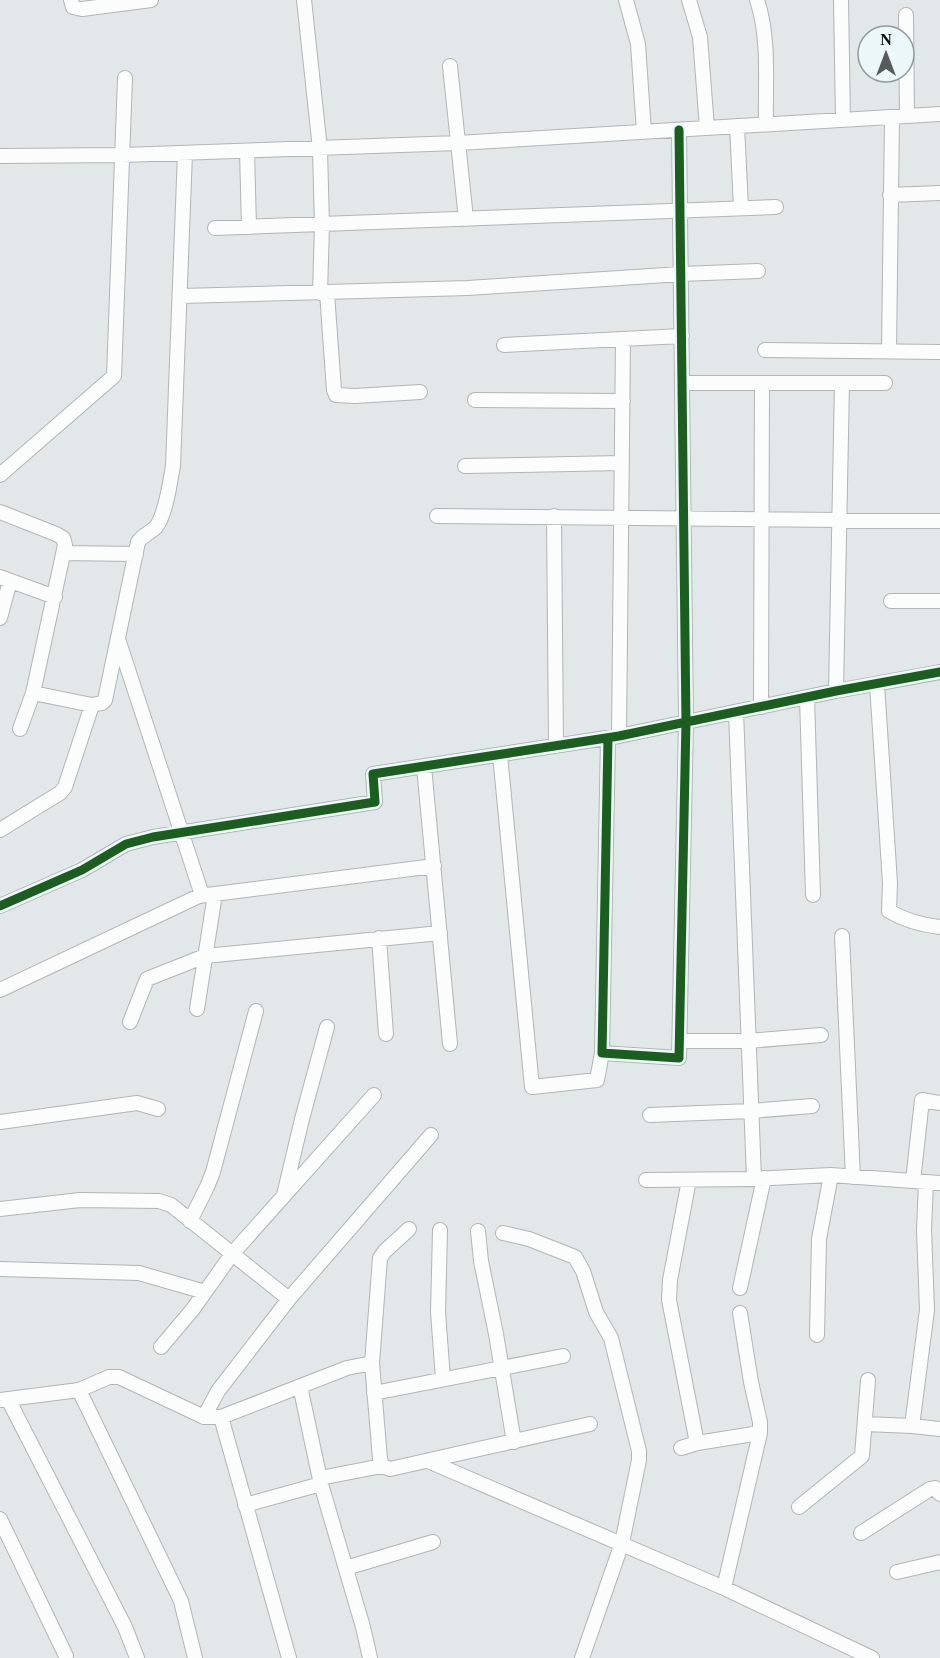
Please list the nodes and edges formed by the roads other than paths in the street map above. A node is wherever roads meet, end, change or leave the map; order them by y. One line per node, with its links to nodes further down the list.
1 (71, 0): 2 (street)
2 (151, 0)
3 (304, 0): 21 (street)
4 (626, 0): 19 (street)
5 (689, 0): 17 (street)
6 (757, 0): 15 (street)
7 (841, 0): 14 (street)
8 (906, 15): 12 (street)
9 (450, 66): 20 (street)
10 (125, 78): 24 (street)
11 (940, 114): 12 (street)
12 (907, 116): 13 (street)
13 (892, 117): 14 (street); 27 (street)
14 (843, 120): 15 (street)
15 (766, 124): 16 (street)
16 (737, 126): 17 (street); 29 (street)
17 (707, 128): 18 (street)
18 (679, 130): 19 (street); 30 (street)
19 (644, 132): 20 (street)
20 (459, 143): 21 (street); 31 (street)
21 (320, 149): 22 (street); 32 (street)
22 (247, 151): 23 (street); 33 (street)
23 (185, 153): 24 (street); 38 (street)
24 (123, 155): 25 (street); 54 (street)
25 (0, 156)
26 (940, 193): 27 (street)
27 (890, 195): 43 (street)
28 (776, 207): 29 (street)
29 (741, 208): 30 (street)
30 (680, 210): 31 (street); 36 (street)
31 (466, 219): 32 (street)
32 (322, 225): 33 (street); 37 (street)
33 (249, 227): 34 (street)
34 (215, 228)
35 (758, 271): 36 (street)
36 (681, 274): 37 (street); 39 (street)
37 (323, 293): 38 (street); 49 (street)
38 (181, 296): 64 (street)
39 (682, 336): 40 (street); 45 (street)
40 (623, 339): 41 (street); 51 (street)
41 (504, 345)
42 (765, 350): 43 (street)
43 (889, 351): 44 (street)
44 (940, 352)
45 (682, 383): 46 (street); 59 (street)
46 (762, 383): 47 (street); 60 (street)
47 (842, 383): 48 (street); 61 (street)
48 (885, 383)
49 (420, 392)
50 (475, 400): 51 (street)
51 (623, 401): 52 (street)
52 (622, 463): 53 (street); 58 (street)
53 (465, 466)
54 (0, 475)
55 (0, 512): 63 (street)
56 (437, 516): 57 (street)
57 (554, 516): 58 (street); 82 (street)
58 (622, 517): 59 (street); 81 (street)
59 (684, 519): 60 (street); 79 (street)
60 (762, 520): 61 (street); 77 (street)
61 (839, 521): 62 (street); 73 (street)
62 (940, 521)
63 (64, 553): 64 (street); 66 (street)
64 (136, 555): 70 (street)
65 (5, 579): 66 (street); 69 (street)
66 (55, 597): 74 (street)
67 (891, 601): 68 (street)
68 (940, 601)
69 (0, 618)
70 (118, 640): 76 (street); 86 (street)
71 (940, 672): 72 (street)
72 (877, 684): 73 (street); 91 (street)
73 (836, 691): 75 (street)
74 (33, 693): 76 (street); 80 (street)
75 (807, 698): 77 (street); 89 (street)
76 (92, 705): 85 (street)
77 (761, 707): 78 (street)
78 (736, 712): 79 (street); 104 (street)
79 (686, 722): 81 (street); 103 (street)
80 (20, 729)
81 (614, 737): 82 (street); 106 (street)
82 (556, 746): 83 (street)
83 (500, 755): 84 (street); 106 (street)
84 (424, 767): 86 (street); 87 (street)
85 (0, 830)
86 (183, 833): 88 (street); 90 (street)
87 (434, 866): 88 (street); 92 (street)
88 (208, 895): 95 (street); 96 (street)
89 (813, 895)
90 (0, 906)
91 (940, 927)
92 (440, 933): 94 (street); 105 (street)
93 (842, 936): 116 (street)
94 (379, 938): 95 (street); 101 (street)
95 (205, 956): 97 (street); 99 (street)
96 (0, 990)
97 (197, 1009)
98 (255, 1011): 123 (street)
99 (130, 1022)
100 (327, 1027): 121 (street)
101 (386, 1034)
102 (821, 1035): 104 (street)
103 (680, 1041): 104 (street); 106 (street)
104 (748, 1041): 111 (street)
105 (450, 1044)
106 (602, 1053)
107 (374, 1095): 121 (street)
108 (940, 1103): 120 (street)
109 (812, 1106): 111 (street)
110 (158, 1108): 113 (street)
111 (751, 1111): 112 (street); 117 (street)
112 (650, 1115)
113 (0, 1122)
114 (430, 1135): 132 (street)
115 (831, 1175): 116 (street); 117 (street); 134 (street)
116 (853, 1177): 120 (street)
117 (759, 1179): 119 (street); 130 (street)
118 (646, 1180): 119 (street)
119 (689, 1180): 153 (street)
120 (927, 1182): 149 (street)
121 (283, 1197): 128 (street)
122 (0, 1209): 123 (street)
123 (190, 1221): 128 (street)
124 (408, 1229): 137 (street)
125 (440, 1230): 139 (street)
126 (478, 1231): 138 (street)
127 (502, 1233): 164 (street)
128 (232, 1254): 131 (street); 132 (street)
129 (0, 1269): 131 (street)
130 (740, 1288)
131 (205, 1292): 135 (street)
132 (289, 1299): 145 (street)
133 (740, 1313): 151 (street)
134 (817, 1335)
135 (161, 1347)
136 (563, 1356): 138 (street)
137 (372, 1363): 141 (street); 143 (street)
138 (502, 1367): 139 (street); 152 (street)
139 (443, 1379): 143 (street)
140 (868, 1380): 148 (street)
141 (300, 1386): 146 (street); 157 (street)
142 (79, 1390): 144 (street); 145 (street); 172 (street)
143 (374, 1393): 156 (street)
144 (4, 1400): 171 (street)
145 (204, 1417): 146 (street)
146 (221, 1417): 159 (street)
147 (590, 1424): 152 (street)
148 (866, 1425): 149 (street); 160 (street)
149 (912, 1426): 150 (street)
150 (940, 1429)
151 (760, 1433): 153 (street); 168 (street)
152 (514, 1442): 155 (street)
153 (698, 1443): 154 (street)
154 (681, 1448)
155 (428, 1461): 156 (street); 164 (street)
156 (382, 1466): 157 (street)
157 (321, 1481): 159 (street); 166 (street)
158 (940, 1494): 162 (street)
159 (245, 1504): 173 (street)
160 (799, 1507)
161 (0, 1519): 170 (street)
162 (861, 1533)
163 (433, 1542): 166 (street)
164 (622, 1543): 168 (street); 175 (street)
165 (940, 1562): 167 (street)
166 (346, 1568): 174 (street)
167 (897, 1572)
168 (724, 1588): 169 (street)
169 (848, 1653): 176 (street)
170 (66, 1656)
171 (137, 1658)
172 (195, 1658)
173 (289, 1658)
174 (370, 1658)
175 (582, 1658)
176 (872, 1658)

